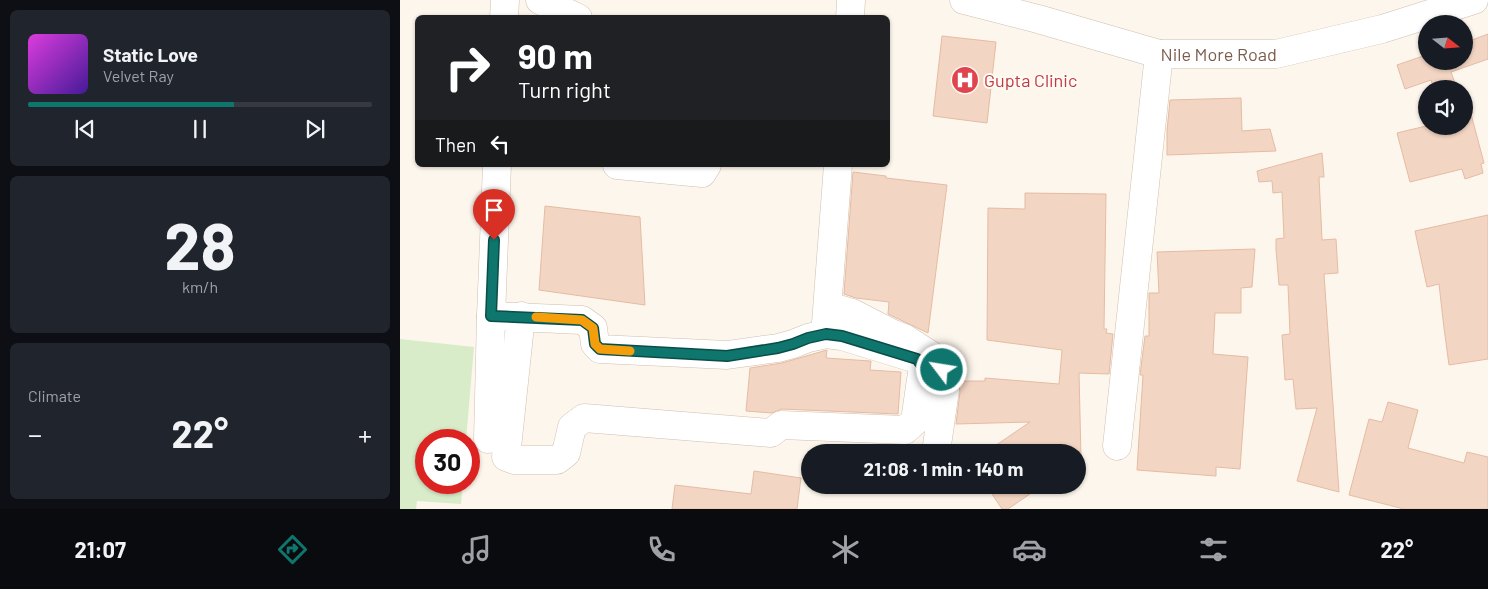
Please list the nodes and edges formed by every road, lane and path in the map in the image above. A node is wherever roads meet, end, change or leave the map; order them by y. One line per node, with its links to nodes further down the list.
1 (505, 0): 6 (street)
2 (539, 0): 7 (street); 8 (street)
3 (851, 0): 9 (street)
4 (964, 0): 10 (street, Nile More Road)
5 (1474, 0): 10 (street, Nile More Road)
6 (504, 15)
7 (532, 15)
8 (572, 15)
9 (850, 15)
10 (1159, 54): 22 (street)
11 (498, 167): 16 (street)
12 (638, 167): 13 (street)
13 (706, 167)
14 (838, 167): 15 (street)
15 (828, 306): 18 (street); 19 (street)
16 (491, 316): 17 (street); 20 (street)
17 (522, 316): 18 (street); 19 (street)
18 (826, 334): 19 (street)
19 (926, 359): 21 (street)
20 (488, 439)
21 (937, 444)
22 (1117, 446)

